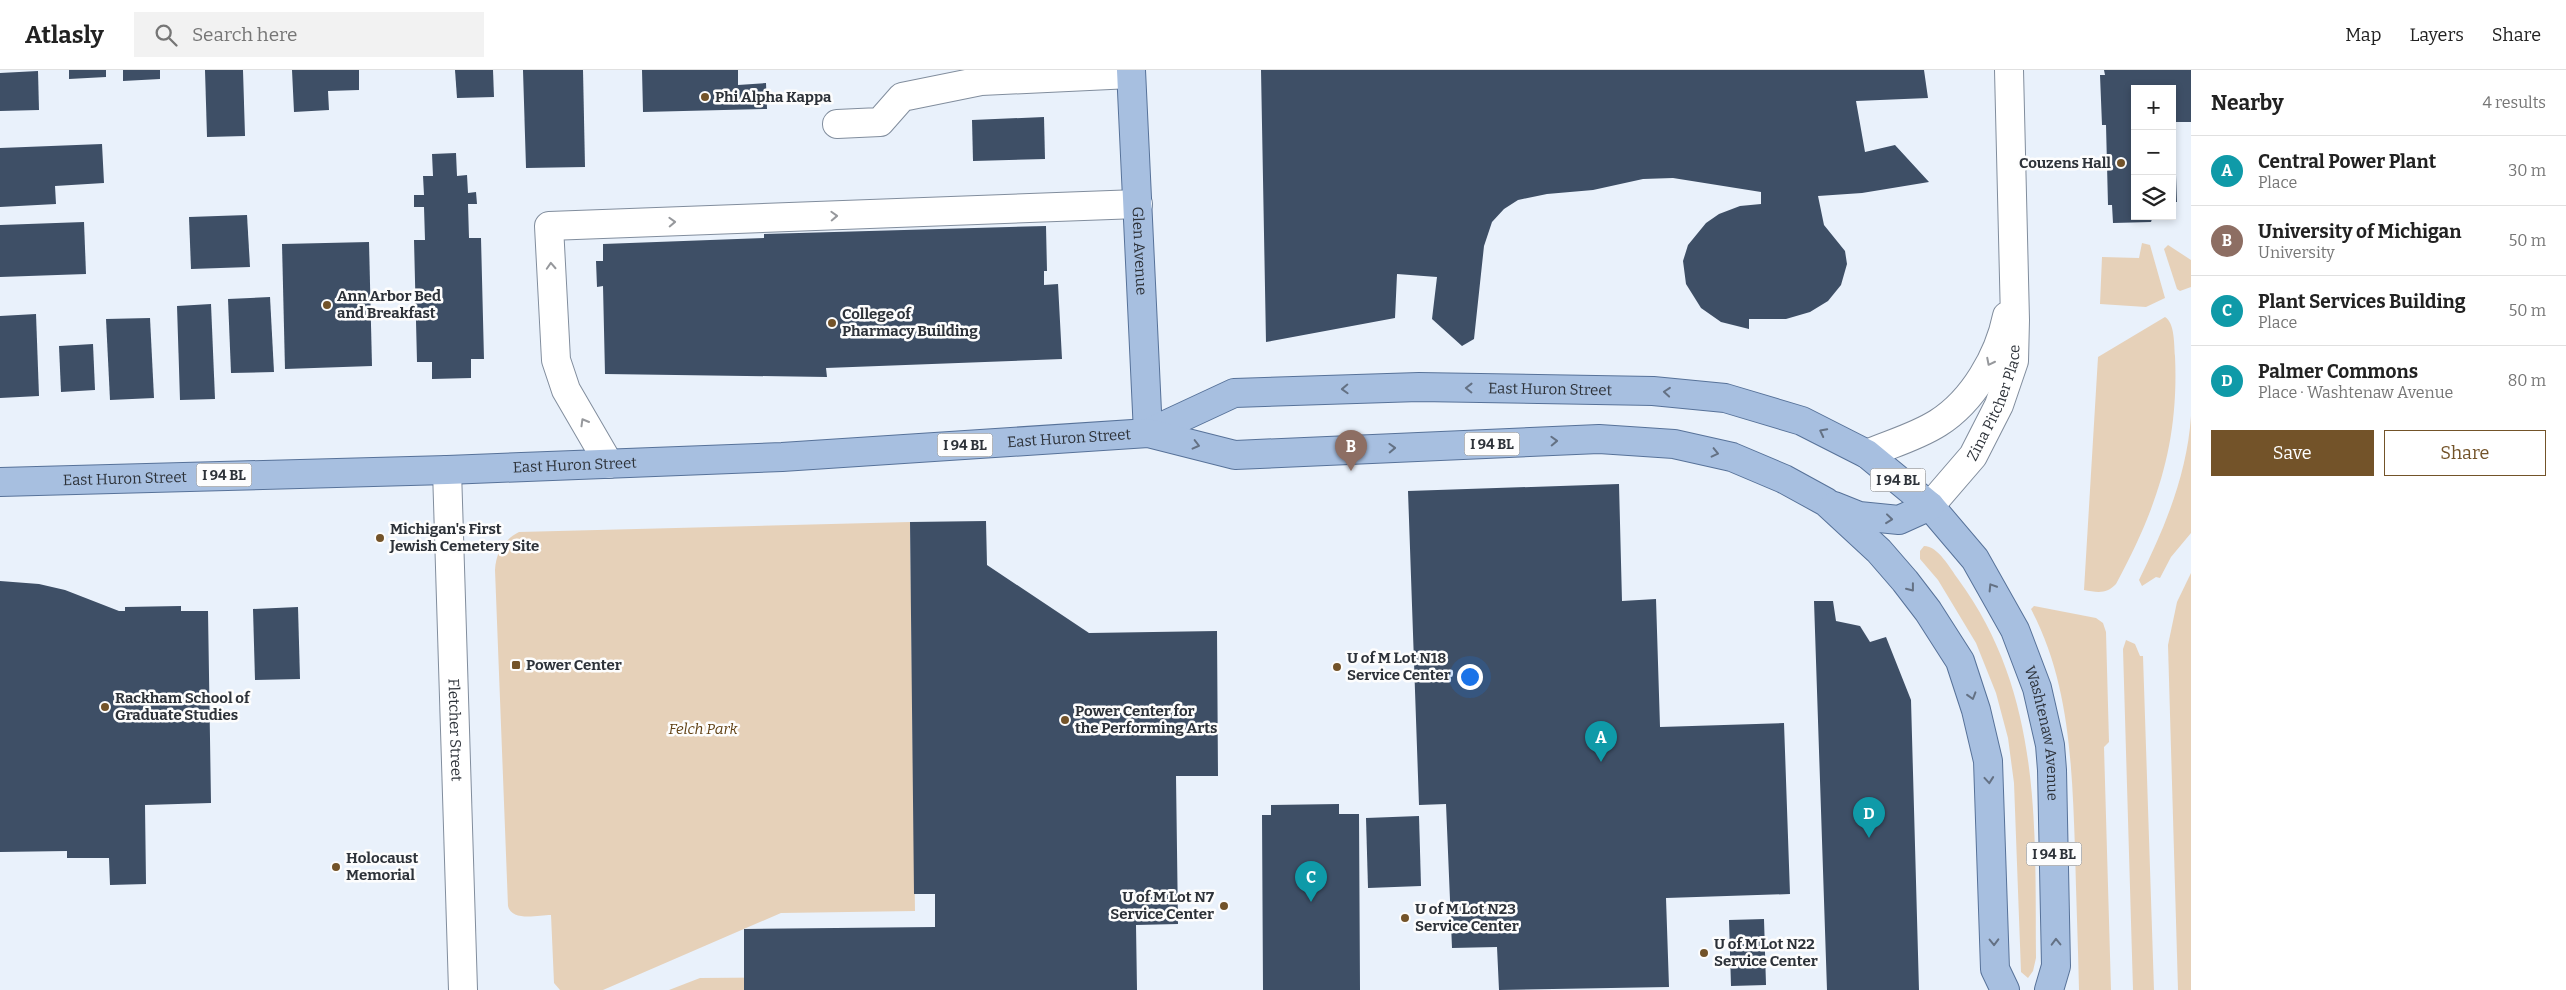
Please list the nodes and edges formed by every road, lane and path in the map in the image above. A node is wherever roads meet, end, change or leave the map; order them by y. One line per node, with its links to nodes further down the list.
1 (2009, 70): 6 (street, Zina Pitcher Place)
2 (1131, 72): 3 (street); 5 (main road, Glen Avenue)
3 (980, 76): 4 (street)
4 (837, 124)
5 (1138, 204): 7 (main road, Glen Avenue); 9 (street, one-way to 5)
6 (2014, 283): 8 (street, Zina Pitcher Place, one-way to 8); 13 (street, Zina Pitcher Place)
7 (1148, 433): 8 (main road, East Huron Street / I 94 BL, one-way to 7); 9 (main road, East Huron Street / I 94 BL); 12 (main road, East Huron Street / I 94 BL, one-way to 12)
8 (1867, 454): 13 (main road, East Huron Street / I 94 BL)
9 (609, 464): 10 (main road, East Huron Street / I 94 BL)
10 (447, 470): 11 (main road, East Huron Street / I 94 BL); 14 (street, Fletcher Street)
11 (0, 482)
12 (1826, 502): 13 (main road, one-way to 13); 15 (main road, East Huron Street / I 94 BL, one-way to 15)
13 (1930, 506): 16 (main road, Washtenaw Avenue / I 94 BL, one-way to 13)
14 (464, 990)
15 (2005, 990)
16 (2049, 990)

